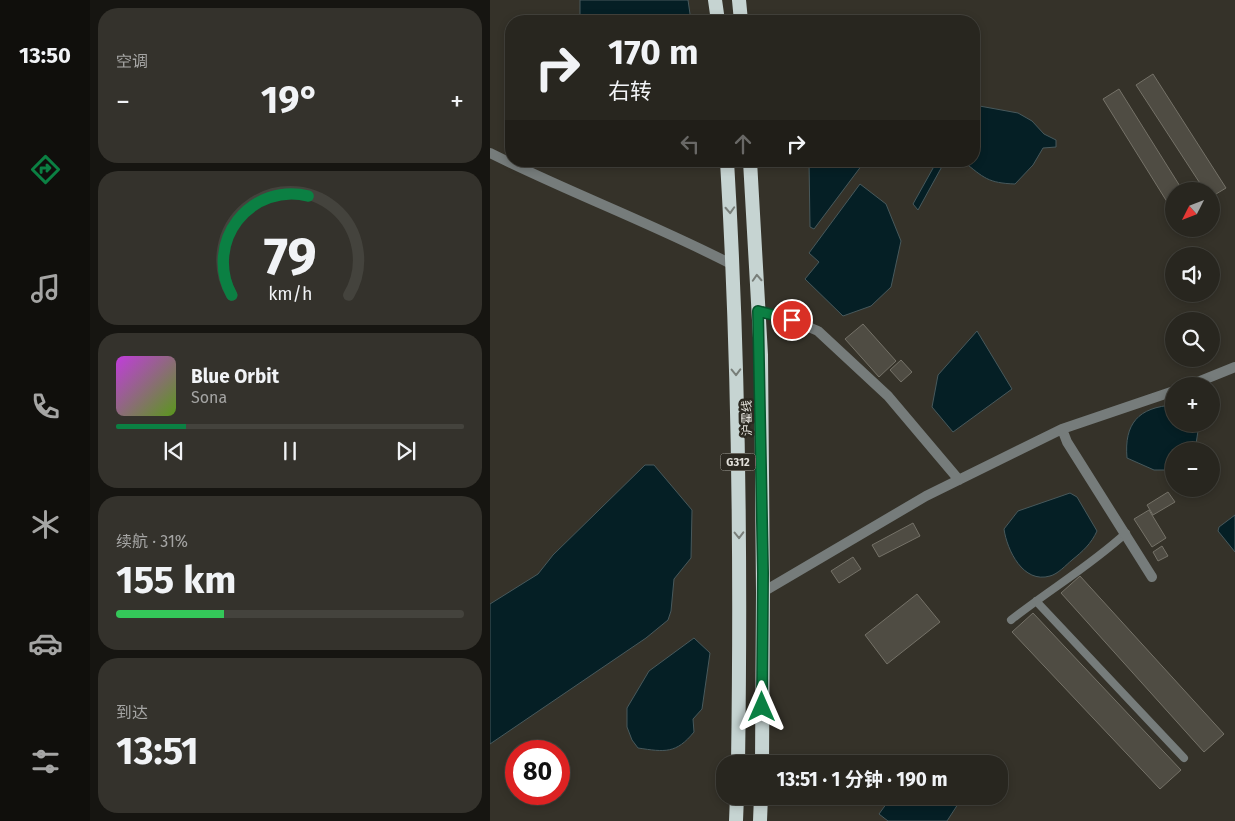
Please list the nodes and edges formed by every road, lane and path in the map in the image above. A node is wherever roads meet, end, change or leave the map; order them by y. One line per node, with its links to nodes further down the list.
1 (715, 0): 3 (highway)
2 (739, 0): 4 (highway)
3 (717, 15)
4 (741, 15)
5 (490, 153): 6 (street)
6 (505, 160)
7 (518, 167): 10 (street)
8 (727, 167): 10 (highway, 沪霍线 / G312, one-way to 10)
9 (750, 167): 11 (highway, 沪霍线 / G312, one-way to 9)
10 (733, 265): 22 (highway, 沪霍线 / G312, one-way to 22)
11 (758, 311): 16 (street); 19 (highway, 沪霍线 / G312)
12 (1235, 367): 13 (street)
13 (1210, 377)
14 (1165, 394): 15 (street)
15 (1062, 429): 16 (street); 17 (street)
16 (959, 480): 19 (street)
17 (1126, 533): 18 (street); 20 (lane)
18 (1152, 577)
19 (763, 592): 23 (highway, 沪霍线 / G312)
20 (1036, 601): 21 (lane); 24 (lane)
21 (1011, 620)
22 (738, 755)
23 (762, 755)
24 (1184, 758)
25 (737, 805): 27 (highway)
26 (761, 805): 28 (highway)
27 (736, 821)
28 (760, 821)

